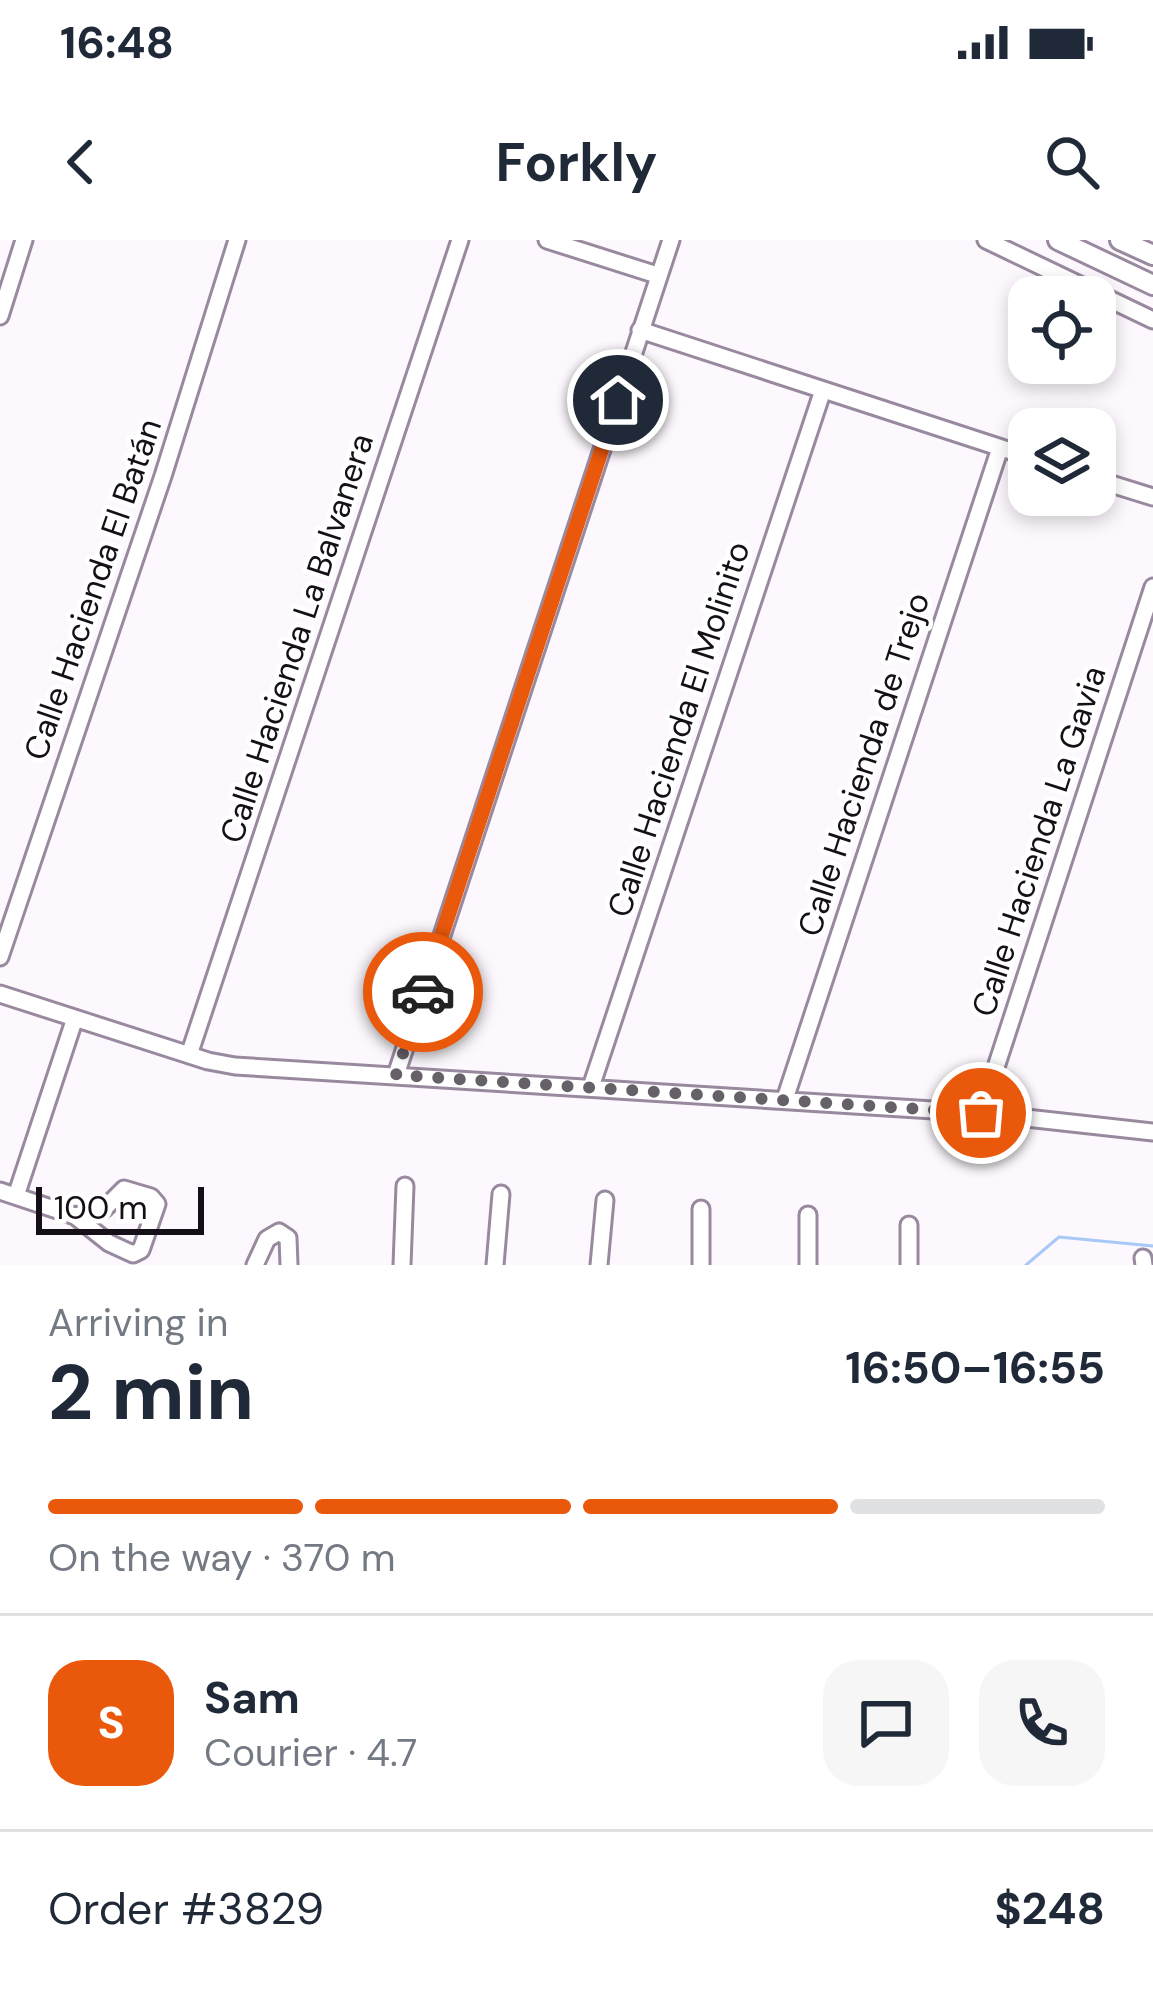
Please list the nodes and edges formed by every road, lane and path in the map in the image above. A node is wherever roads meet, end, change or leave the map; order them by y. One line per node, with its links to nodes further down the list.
1 (25, 240): 12 (street)
2 (237, 240): 21 (street, Calle Hacienda El Batán)
3 (460, 240): 24 (street, Calle Hacienda La Balvanera)
4 (547, 240): 10 (street)
5 (670, 240): 10 (street)
6 (986, 240): 13 (street)
7 (1058, 240): 11 (main road)
8 (1120, 240): 9 (main road)
9 (1153, 255)
10 (658, 275): 14 (street)
11 (1153, 285)
12 (0, 313)
13 (1153, 320)
14 (640, 330): 15 (street); 25 (street)
15 (823, 390): 16 (street); 26 (street, Calle Hacienda El Molinito)
16 (1000, 448): 17 (street); 27 (street, Calle Hacienda de Trejo)
17 (1008, 451)
18 (1116, 486): 19 (street)
19 (1153, 497)
20 (1153, 587): 28 (street, Calle Hacienda La Gavia)
21 (0, 957)
22 (0, 994): 23 (street)
23 (75, 1018): 24 (street); 31 (street)
24 (189, 1055): 25 (street)
25 (396, 1075): 26 (street)
26 (591, 1087): 27 (street)
27 (785, 1099): 28 (street)
28 (981, 1113): 29 (street)
29 (1153, 1132)
30 (405, 1186): 40 (street)
31 (8, 1194): 36 (street)
32 (501, 1194): 41 (street)
33 (605, 1200): 42 (street)
34 (701, 1209): 43 (street)
35 (808, 1215): 44 (street)
36 (75, 1216): 36 (street)
37 (910, 1225): 45 (street)
38 (255, 1265): 39 (street)
39 (289, 1265)
40 (402, 1265)
41 (495, 1265)
42 (599, 1265)
43 (701, 1265)
44 (808, 1265)
45 (909, 1265)

